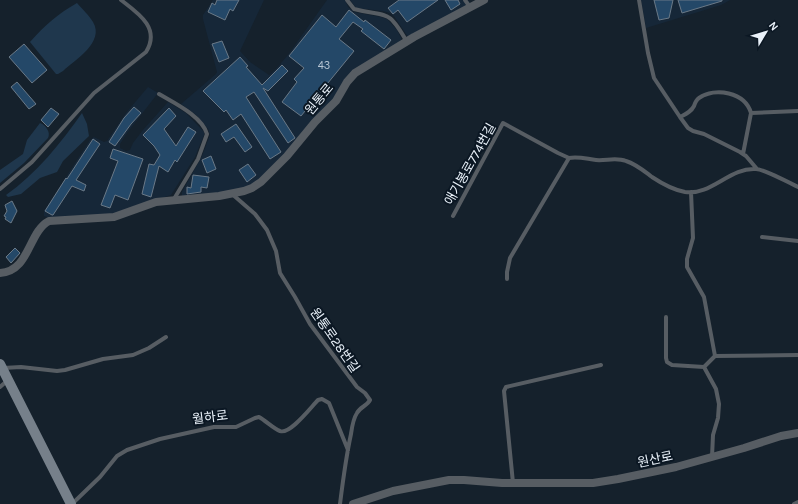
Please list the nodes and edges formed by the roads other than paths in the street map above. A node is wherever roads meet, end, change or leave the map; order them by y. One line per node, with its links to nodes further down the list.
1 (121, 0): 16 (lane)
2 (347, 0): 7 (lane)
3 (465, 0): 6 (lane)
4 (484, 0): 6 (street, 원통로)
5 (639, 0): 11 (lane)
6 (470, 7): 7 (street, 원통로)
7 (407, 42): 18 (street, 원통로)
8 (159, 94): 19 (lane)
9 (798, 111): 10 (lane)
10 (751, 113): 11 (lane); 12 (lane)
11 (680, 117): 12 (lane)
12 (743, 154): 14 (lane)
13 (569, 158): 17 (lane, 애기봉로774번길); 20 (lane, 애기봉로774번길); 24 (lane)
14 (758, 168): 15 (lane); 17 (lane)
15 (798, 187)
16 (0, 188)
17 (691, 192): 28 (lane)
18 (232, 194): 19 (street, 원통로); 35 (lane, 원통로28번길)
19 (174, 199): 23 (street, 원통로)
20 (453, 216)
21 (762, 237): 22 (lane)
22 (798, 241)
23 (0, 273)
24 (507, 279)
25 (666, 317): 30 (lane)
26 (166, 337): 31 (lane, 월하로)
27 (798, 355): 28 (lane)
28 (715, 356): 30 (lane)
29 (601, 365): 37 (lane)
30 (704, 367): 36 (lane)
31 (1, 368): 32 (street, 월하로)
32 (9, 380): 33 (lane); 39 (street, 월하로)
33 (0, 387)
34 (798, 433): 36 (street, 원산로)
35 (348, 450): 39 (lane, 월하로); 40 (lane, 원통로28번길)
36 (712, 458): 37 (street, 원산로)
37 (513, 483): 41 (street, 원산로)
38 (798, 502): 42 (lane)
39 (71, 504)
40 (340, 504)
41 (353, 504)
42 (794, 504)

